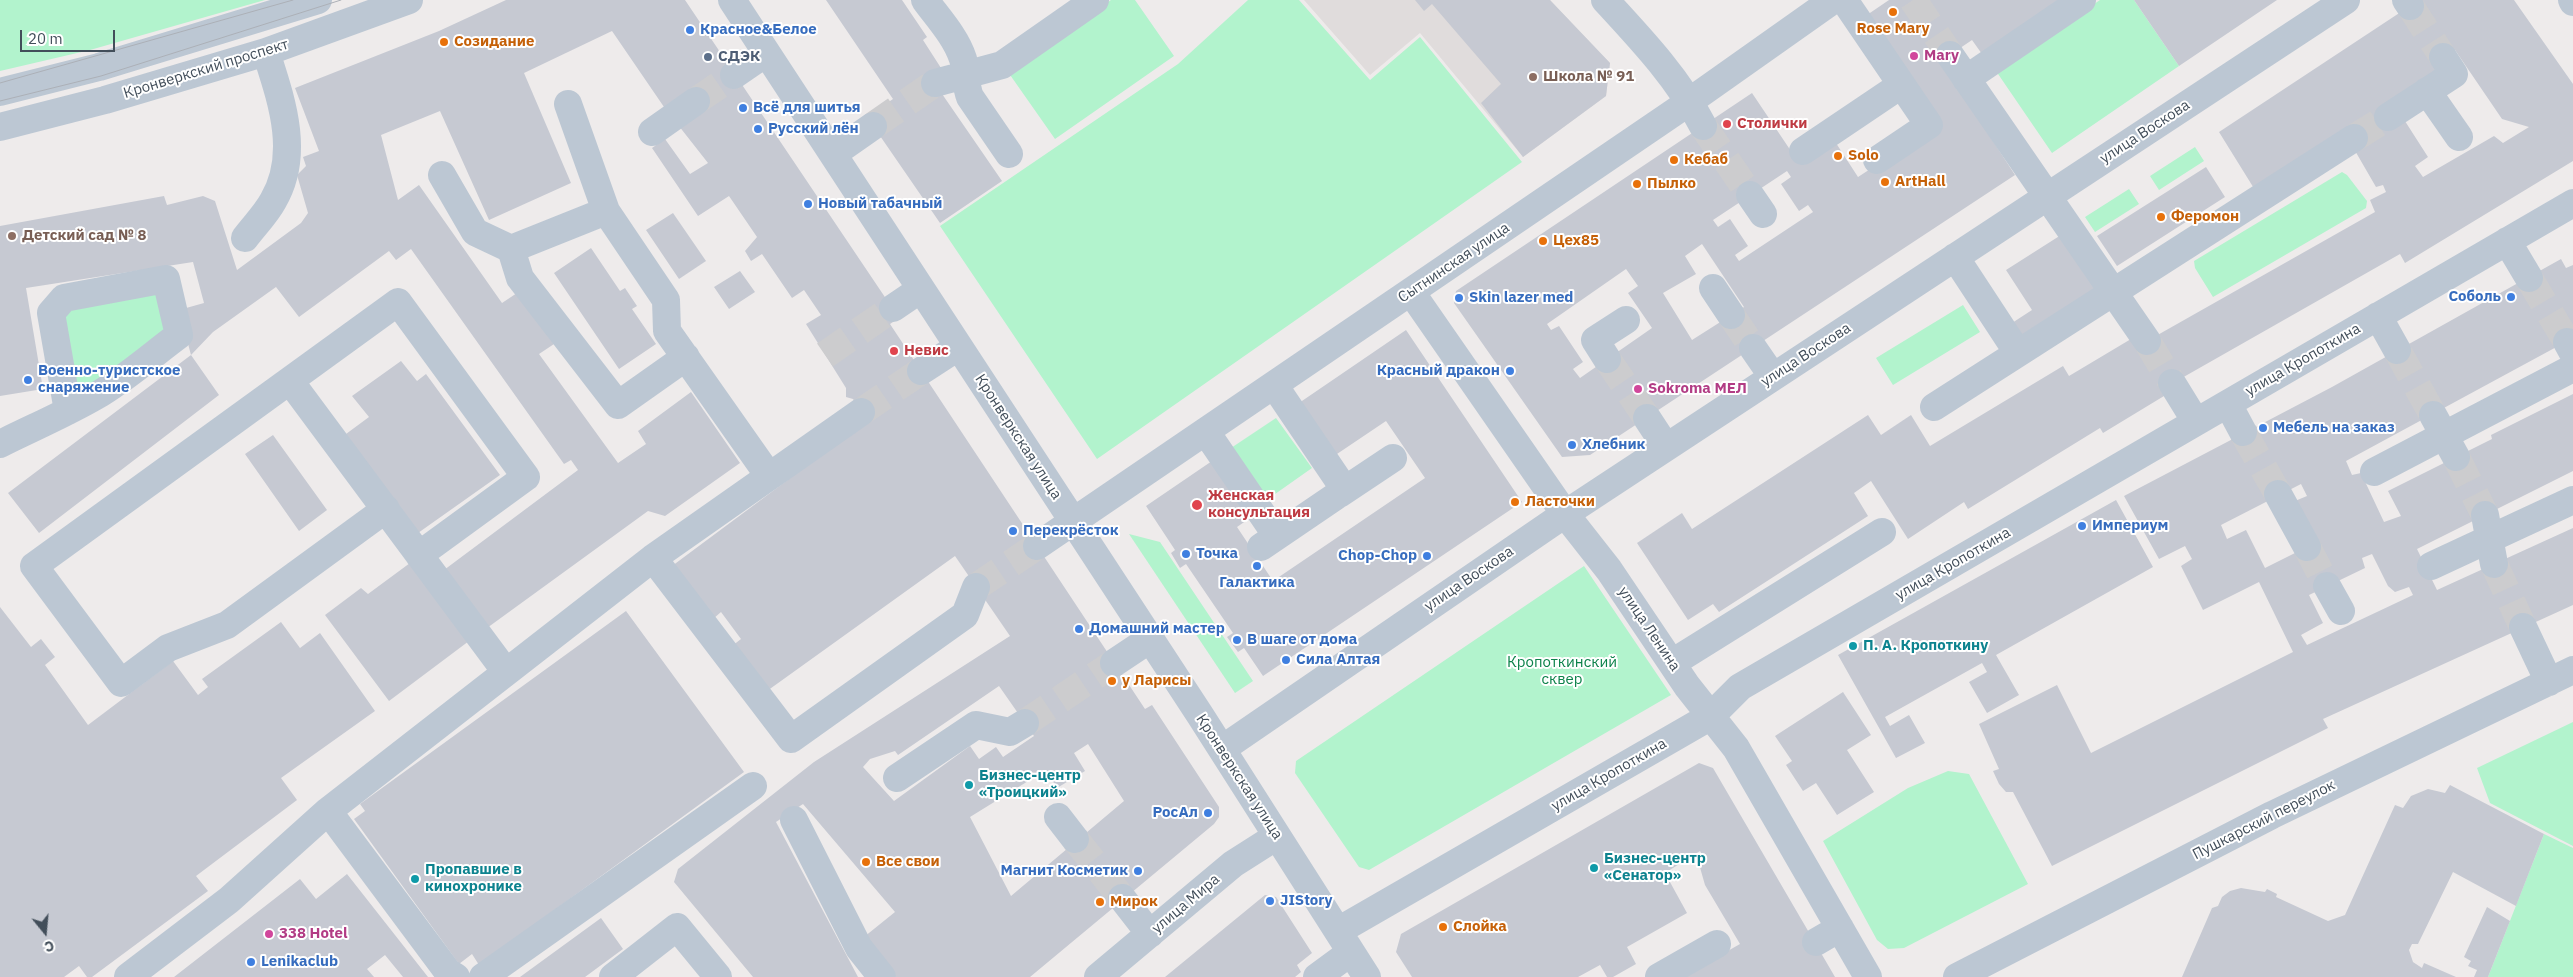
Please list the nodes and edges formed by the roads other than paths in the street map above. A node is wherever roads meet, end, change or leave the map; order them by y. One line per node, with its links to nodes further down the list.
1 (318, 0): 21 (street)
2 (409, 0): 11 (street, Кронверкский проспект)
3 (732, 0): 12 (street, Кронверкская улица)
4 (925, 0): 16 (street)
5 (1095, 0): 16 (street)
6 (1604, 0): 23 (street)
7 (1833, 0): 23 (street, Сытнинская улица)
8 (1844, 0): 19 (street)
9 (2082, 0): 17 (street)
10 (2346, 0): 37 (street, улица Воскова)
11 (266, 52): 28 (street, Кронверкский проспект); 40 (street)
12 (766, 53): 15 (street); 33 (street, Кронверкская улица)
13 (1950, 55): 17 (street)
14 (2443, 57): 20 (street)
15 (734, 75)
16 (965, 75): 18 (street); 34 (street)
17 (1966, 79): 37 (street)
18 (935, 83)
19 (1901, 84): 32 (street); 35 (street)
20 (2428, 91): 25 (street); 30 (street)
21 (0, 92)
22 (696, 101): 29 (street)
23 (1690, 101): 27 (street); 47 (street, Сытнинская улица)
24 (568, 104): 39 (street)
25 (2388, 117)
26 (873, 126): 33 (street)
27 (1703, 126)
28 (0, 127)
29 (652, 132)
30 (2459, 137)
31 (2354, 138): 48 (street)
32 (1802, 151)
33 (833, 154): 46 (street, Кронверкская улица)
34 (1008, 154)
35 (1877, 160)
36 (442, 175): 42 (street)
37 (2047, 197): 43 (street, улица Воскова); 48 (street)
38 (2573, 203): 41 (street, улица Кропоткина)
39 (606, 211): 42 (street); 59 (street)
40 (245, 238)
41 (2507, 241): 44 (street); 51 (street, улица Кропоткина)
42 (511, 248): 59 (street)
43 (1955, 257): 57 (street); 62 (street, улица Воскова)
44 (2529, 278)
45 (1713, 288): 50 (street)
46 (921, 289): 49 (street); 54 (street, Кронверкская улица)
47 (1412, 292): 65 (street, Сытнинская улица); 83 (street, улица Ленина)
48 (2112, 293): 53 (street); 57 (street)
49 (893, 308)
50 (1732, 315)
51 (2378, 316): 56 (street); 66 (street, улица Кропоткина)
52 (1626, 320): 60 (street)
53 (2147, 341)
54 (958, 347): 61 (street); 84 (street, Кронверкская улица)
55 (1753, 348): 62 (street)
56 (2397, 350)
57 (2018, 353): 67 (street)
58 (2571, 354): 77 (street)
59 (686, 357): 78 (street)
60 (1607, 359)
61 (921, 371)
62 (1772, 377): 75 (street, улица Воскова)
63 (290, 380): 82 (street); 82 (street); 88 (street)
64 (2172, 383): 71 (street)
65 (1274, 385): 72 (street, Сытнинская улица); 79 (street)
66 (2228, 404): 71 (street, улица Кропоткина); 73 (street)
67 (1934, 407)
68 (68, 410): 68 (street); 74 (street)
69 (861, 412): 78 (street)
70 (1647, 418): 75 (street)
71 (2196, 422): 100 (street, улица Кропоткина)
72 (1206, 432): 79 (street); 84 (street, Сытнинская улица)
73 (2243, 432)
74 (0, 444)
75 (1666, 447): 83 (street, улица Воскова)
76 (1393, 458): 79 (street)
77 (2374, 472)
78 (770, 476): 89 (street)
79 (1340, 493)
80 (2278, 494): 87 (street)
81 (2573, 500): 90 (street)
82 (386, 509): 88 (street)
83 (1565, 514): 96 (street, улица Ленина); 102 (street, улица Воскова)
84 (1073, 522): 86 (street, Сытнинская улица); 95 (street, Кронверкская улица)
85 (1882, 532): 96 (street)
86 (1037, 546)
87 (2307, 547)
88 (419, 555): 98 (street)
89 (653, 558): 92 (street); 98 (street)
90 (2431, 566)
91 (2327, 586): 93 (street)
92 (976, 587)
93 (2341, 611)
94 (2523, 627): 99 (street)
95 (1150, 639): 97 (street); 102 (street, Кронверкская улица)
96 (1672, 662): 100 (street, улица Ленина)
97 (1114, 663)
98 (506, 672): 105 (street)
99 (2561, 676): 127 (street, Пушкарский переулок)
100 (1711, 716): 111 (street, улица Ленина); 114 (street, улица Кропоткина)
101 (1025, 722): 103 (street)
102 (1222, 750): 108 (street, Кронверкская улица)
103 (897, 778)
104 (753, 786): 118 (street)
105 (328, 811): 116 (street); 117 (street)
106 (1058, 818): 109 (street)
107 (794, 820): 121 (street)
108 (1277, 836): 112 (street, улица Мира); 114 (street, Кронверкская улица)
109 (1075, 839)
110 (1122, 898): 112 (street)
111 (1836, 922): 113 (street); 126 (street, улица Ленина)
112 (1150, 934): 122 (street, улица Мира)
113 (1812, 936)
114 (1344, 941): 123 (street, улица Кропоткина); 124 (street, Кронверкская улица)
115 (1717, 944): 125 (street)
116 (128, 977)
117 (456, 977)
118 (483, 977)
119 (613, 977): 120 (street)
120 (718, 977)
121 (882, 977)
122 (1098, 977)
123 (1317, 977)
124 (1367, 977)
125 (1660, 977)
126 (1868, 977)
127 (1957, 977)

